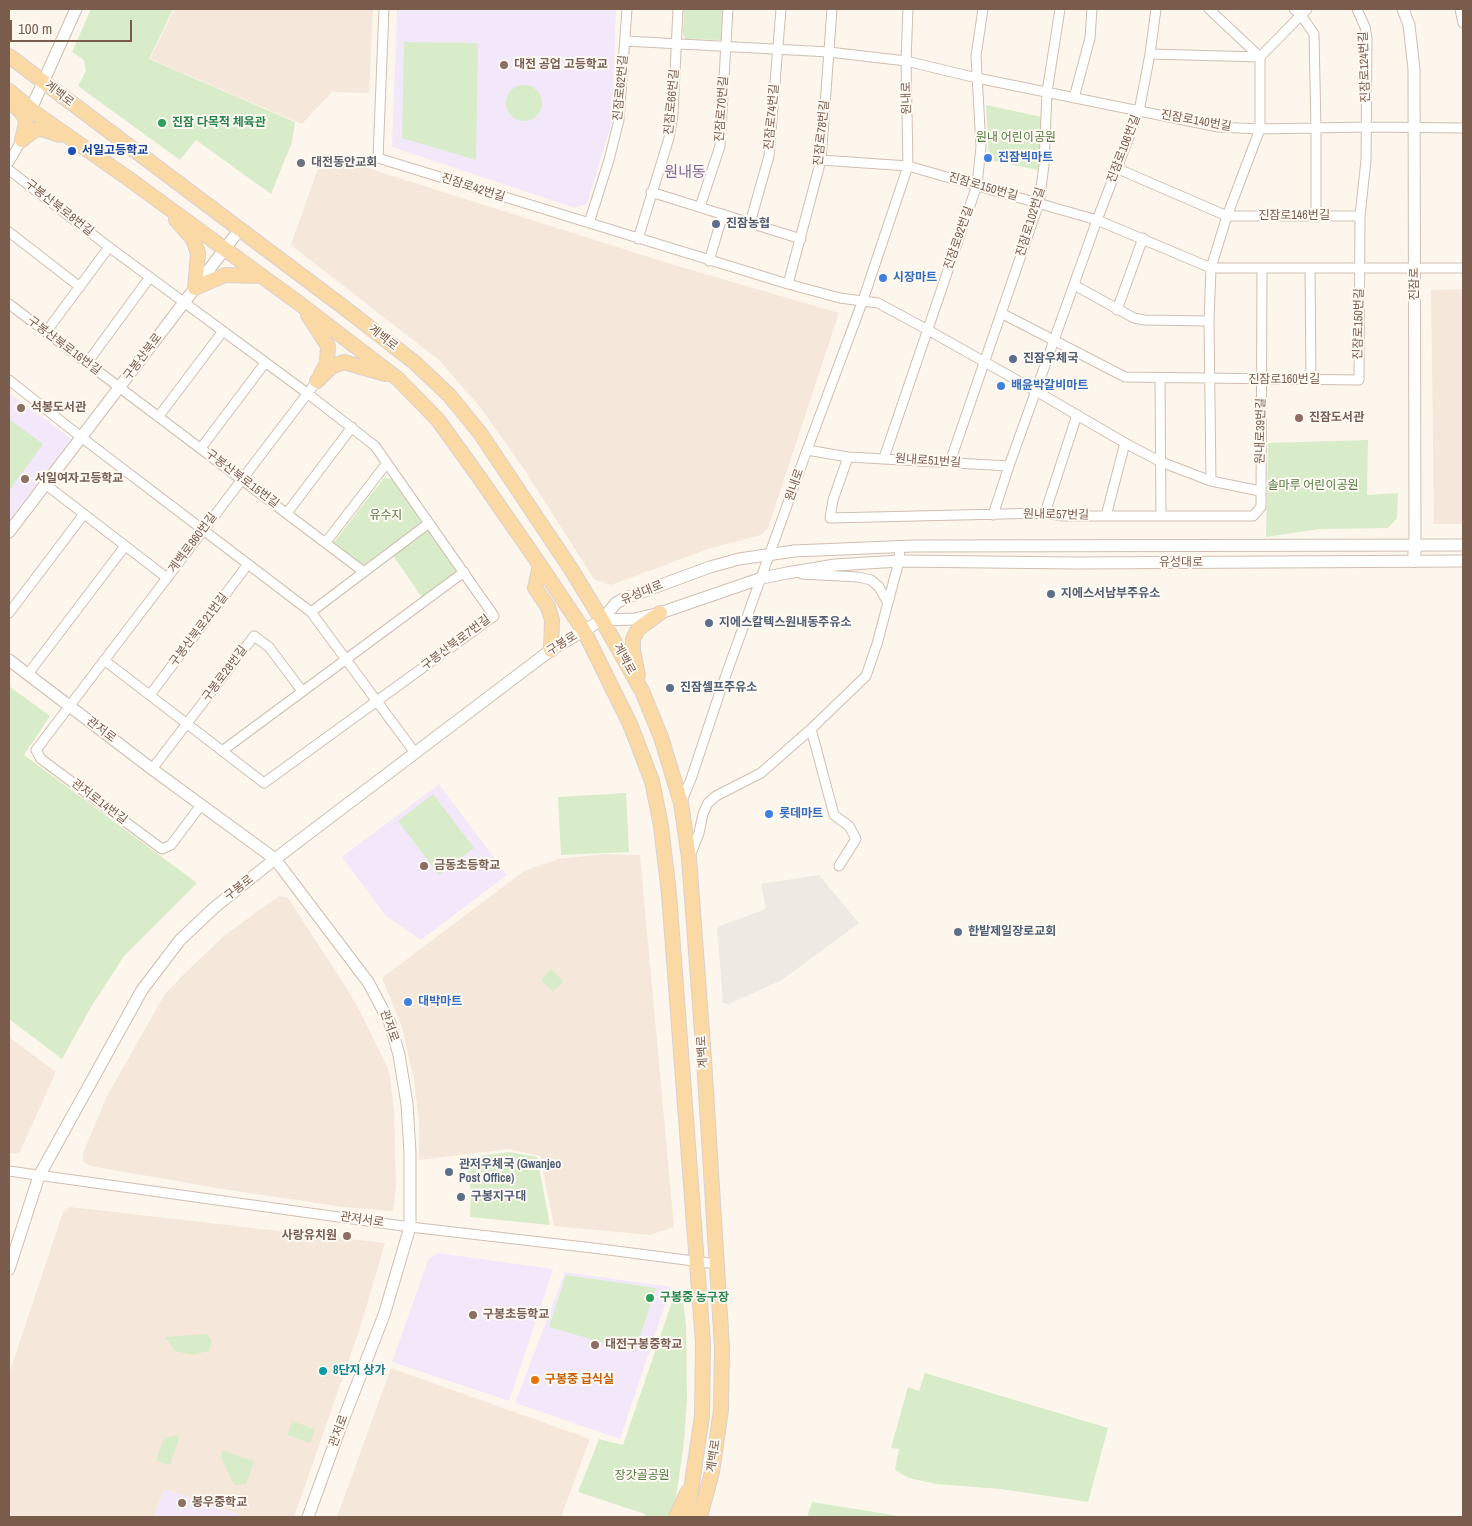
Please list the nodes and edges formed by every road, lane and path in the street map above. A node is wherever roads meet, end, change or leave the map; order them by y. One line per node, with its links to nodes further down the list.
1 (76, 9): 29 (street)
2 (384, 9): 58 (street, 진잠로42번길)
3 (627, 9): 19 (street, 진잠로62번길)
4 (678, 9): 20 (street, 진잠로66번길)
5 (728, 9): 21 (street, 진잠로70번길)
6 (781, 9): 22 (street, 진잠로74번길)
7 (832, 9): 23 (street, 진잠로78번길)
8 (908, 9): 27 (street, 원내로)
9 (983, 9): 28 (street, 진잠로92번길)
10 (1060, 9): 31 (street, 진잠로102번길)
11 (1092, 9): 32 (street)
12 (1156, 9): 24 (street, 진잠로106번길)
13 (1209, 9): 26 (street)
14 (1357, 9): 36 (street, 진잠로124번길)
15 (1403, 9): 38 (street, 진잠로)
16 (1460, 9): 18 (street)
17 (1301, 11): 26 (street); 37 (street)
18 (1463, 23)
19 (625, 41): 20 (street); 58 (street, 진잠로62번길)
20 (676, 43): 21 (street); 49 (street, 진잠로66번길)
21 (726, 47): 22 (street); 52 (street, 진잠로70번길)
22 (778, 50): 23 (street); 59 (street, 진잠로74번길)
23 (830, 52): 27 (street); 43 (street, 진잠로78번길)
24 (1150, 54): 26 (street); 35 (street, 진잠로106번길)
25 (9, 56): 29 (main road, 계백로)
26 (1260, 57): 40 (street)
27 (906, 61): 28 (street, 진잠로140번길); 45 (street, 원내로)
28 (977, 78): 31 (street, 진잠로140번길); 48 (street, 진잠로92번길)
29 (44, 82): 34 (street); 60 (main road, 계백로)
30 (9, 91): 34 (main road, 계백로)
31 (1047, 92): 32 (street, 진잠로140번길); 50 (street, 진잠로102번길)
32 (1074, 98): 35 (street, 진잠로140번길)
33 (9, 99): 41 (main road)
34 (31, 109): 42 (main road, 계백로)
35 (1138, 111): 40 (street, 진잠로140번길); 46 (street, 진잠로106번길)
36 (1367, 127): 37 (street, 진잠로140번길); 38 (street, 진잠로140번길); 55 (street)
37 (1316, 128): 40 (street, 진잠로140번길); 56 (street)
38 (1415, 128): 39 (street, 진잠로140번길); 72 (street, 진잠로)
39 (1463, 128)
40 (1260, 129): 54 (street)
41 (22, 140): 42 (main road); 44 (street)
42 (75, 141): 51 (main road, 계백로)
43 (821, 160): 45 (street); 64 (street, 진잠로78번길)
44 (9, 162)
45 (908, 166): 48 (street, 진잠로150번길); 80 (street, 원내로)
46 (1116, 168): 54 (street, 진잠로146번길); 57 (street, 진잠로106번길)
47 (9, 170): 65 (street, 구봉산북로8번길)
48 (978, 185): 50 (street, 진잠로150번길); 87 (street, 진잠로92번길)
49 (651, 192): 52 (street); 62 (street, 진잠로66번길)
50 (1039, 203): 57 (street, 진잠로150번길); 85 (street, 진잠로102번길)
51 (167, 206): 66 (main road, 계백로); 79 (main road)
52 (700, 207): 53 (street)
53 (723, 214): 59 (street); 67 (street)
54 (1227, 216): 56 (street, 진잠로146번길); 68 (street)
55 (1360, 216): 56 (street, 진잠로146번길); 71 (street)
56 (1316, 217)
57 (1097, 220): 63 (street, 진잠로150번길); 77 (street, 진잠로106번길)
58 (589, 223): 62 (street, 진잠로42번길)
59 (750, 223): 64 (street)
60 (240, 229): 66 (street, 구봉산북로); 151 (main road, 계백로)
61 (9, 232): 78 (street)
62 (638, 238): 67 (street, 진잠로42번길)
63 (1143, 238): 68 (street, 진잠로150번길); 84 (street)
64 (801, 239): 76 (street, 진잠로78번길)
65 (109, 247): 75 (street, 구봉산북로8번길); 78 (street)
66 (225, 249): 74 (main road, 계백로); 79 (street, 구봉산북로)
67 (710, 261): 76 (street, 진잠로42번길)
68 (1211, 268): 69 (street, 진잠로150번길); 86 (street)
69 (1262, 268): 70 (street, 진잠로150번길); 98 (street, 원내로39번길)
70 (1310, 268): 71 (street, 진잠로150번길); 99 (street)
71 (1360, 268): 72 (street, 진잠로150번길); 100 (street, 진잠로150번길)
72 (1415, 268): 73 (street, 진잠로150번길); 135 (street, 진잠로)
73 (1463, 268)
74 (262, 276): 79 (main road); 83 (main road, 계백로)
75 (150, 277): 81 (street, 구봉산북로8번길); 92 (street)
76 (788, 284): 80 (street, 진잠로42번길)
77 (1074, 286): 84 (street); 90 (street, 진잠로106번길)
78 (80, 287): 89 (street)
79 (195, 288): 81 (street, 구봉산북로)
80 (863, 300): 87 (street); 111 (street, 원내로)
81 (184, 302): 88 (street, 구봉산북로7번길); 102 (street, 구봉산북로)
82 (9, 304): 89 (street, 구봉산북로16번길)
83 (304, 307): 94 (main road, 계백로); 101 (main road)
84 (1117, 310): 86 (street)
85 (1000, 313): 90 (street); 91 (street, 진잠로102번길)
86 (1209, 321): 96 (street)
87 (928, 330): 91 (street); 113 (street, 진잠로92번길)
88 (223, 331): 93 (street, 구봉산북로7번길); 106 (street)
89 (46, 332): 92 (street, 구봉산북로16번길)
90 (1054, 340): 95 (street, 진잠로160번길); 103 (street, 진잠로106번길)
91 (985, 362): 103 (street); 114 (street, 진잠로102번길)
92 (87, 363): 102 (street, 구봉산북로16번길)
93 (265, 363): 104 (street, 구봉산북로7번길); 110 (street)
94 (398, 379): 101 (main road); 141 (main road, 계백로)
95 (1160, 379): 96 (street, 진잠로160번길); 115 (street)
96 (1210, 379): 98 (street, 진잠로160번길); 119 (street)
97 (9, 380): 108 (street)
98 (1262, 380): 99 (street, 진잠로160번길); 121 (street, 원내로39번길)
99 (1311, 380): 100 (street, 진잠로160번길)
100 (1359, 380)
101 (317, 381): 104 (street, 계백로860번길)
102 (119, 388): 106 (street, 구봉산북로15번길); 108 (street, 구봉산북로)
103 (1036, 391): 105 (street); 117 (street, 진잠로106번길)
104 (307, 393): 107 (street, 구봉산북로7번길); 118 (street, 계백로860번길)
105 (1077, 415): 109 (street); 123 (street)
106 (159, 416): 110 (street, 구봉산북로15번길)
107 (352, 427): 116 (street, 구봉산북로7번길); 122 (street)
108 (81, 437): 120 (street, 구봉산북로); 129 (street)
109 (1125, 444): 115 (street); 126 (street)
110 (201, 448): 118 (street, 구봉산북로15번길)
111 (807, 450): 112 (street, 원내로51번길); 136 (street, 원내로)
112 (848, 457): 113 (street, 원내로51번길); 125 (street, 원내로57번길)
113 (884, 458): 114 (street, 원내로51번길)
114 (950, 462): 117 (street, 원내로51번길)
115 (1161, 462): 119 (street); 127 (street)
116 (387, 463): 128 (street, 구봉산북로7번길); 131 (street)
117 (1009, 466): 125 (street, 진잠로106번길)
118 (242, 478): 122 (street, 구봉산북로15번길); 129 (street, 계백로860번길)
119 (1211, 481): 121 (street)
120 (45, 484): 124 (street); 130 (street, 구봉산북로)
121 (1260, 491): 127 (street, 원내로57번길)
122 (287, 512): 131 (street, 구봉산북로15번길)
123 (1044, 513): 125 (street, 원내로57번길); 126 (street, 원내로57번길)
124 (84, 514): 133 (street); 149 (street)
125 (993, 515)
126 (1106, 516): 127 (street, 원내로57번길)
127 (1161, 516)
128 (429, 523): 142 (street); 143 (street, 구봉산북로7번길)
129 (203, 530): 140 (street); 145 (street, 계백로860번길)
130 (9, 532)
131 (326, 542): 142 (street, 구봉산북로15번길)
132 (1463, 545): 135 (street, 유성대로)
133 (125, 546): 145 (street); 157 (street)
134 (900, 546): 135 (street, 유성대로); 136 (street, 유성대로); 137 (street)
135 (1414, 546): 138 (main road, 진잠로)
136 (770, 554): 146 (street, 원내로); 151 (street, 유성대로)
137 (899, 561): 138 (street, 유성대로); 144 (street, 유성대로); 147 (street)
138 (1414, 561): 139 (street, 유성대로)
139 (1463, 561)
140 (248, 564): 148 (street); 160 (street, 구봉산북로21번길)
141 (540, 565): 152 (main road, 계백로); 153 (main road)
142 (364, 572): 148 (street)
143 (464, 572): 154 (street); 161 (street, 구봉산북로7번길)
144 (787, 572): 146 (street, 유성대로); 147 (street)
145 (166, 578): 156 (street, 계백로860번길)
146 (762, 578): 150 (street, 유성대로); 168 (street, 원내로)
147 (888, 603): 164 (street)
148 (311, 612): 154 (street)
149 (9, 613)
150 (660, 613): 151 (street, 유성대로); 158 (main road)
151 (602, 620): 152 (street, 구봉로); 158 (main road, 계백로)
152 (584, 631): 153 (street, 구봉로); 176 (main road, 계백로)
153 (551, 650): 166 (street, 구봉로)
154 (345, 659): 159 (street); 161 (street)
155 (9, 660): 157 (street, 관저로)
156 (104, 660): 160 (street); 162 (street, 계백로860번길)
157 (28, 674): 162 (street, 관저로)
158 (642, 690): 168 (main road, 계백로)
159 (302, 692): 163 (street, 구봉로28번길); 165 (street)
160 (150, 695): 163 (street)
161 (377, 702): 165 (street); 166 (street)
162 (69, 706): 167 (street, 관저로); 169 (street, 관저로14번길)
163 (187, 724): 165 (street); 167 (street, 구봉로28번길)
164 (811, 729): 170 (street); 172 (street)
165 (222, 751)
166 (415, 753): 171 (street, 구봉로)
167 (152, 769): 169 (street, 관저로)
168 (681, 803): 170 (main road, 계백로)
169 (201, 805): 171 (street, 관저로)
170 (688, 858): 177 (main road, 계백로)
171 (275, 859): 174 (street, 구봉로); 175 (street, 관저로)
172 (839, 866)
173 (9, 1171): 174 (street, 관저서로)
174 (39, 1176): 175 (street, 관저서로); 178 (street, 구봉로)
175 (410, 1227): 176 (street, 관저서로); 181 (street, 관저로)
176 (697, 1262): 177 (street, 관저서로); 180 (main road, 계백로)
177 (717, 1264): 179 (main road, 계백로)
178 (9, 1269)
179 (712, 1472): 184 (main road, 계백로); 185 (main road)
180 (693, 1481): 182 (main road); 183 (main road, 계백로)
181 (308, 1517)
182 (676, 1517)
183 (687, 1517)
184 (700, 1517)
185 (710, 1517)

